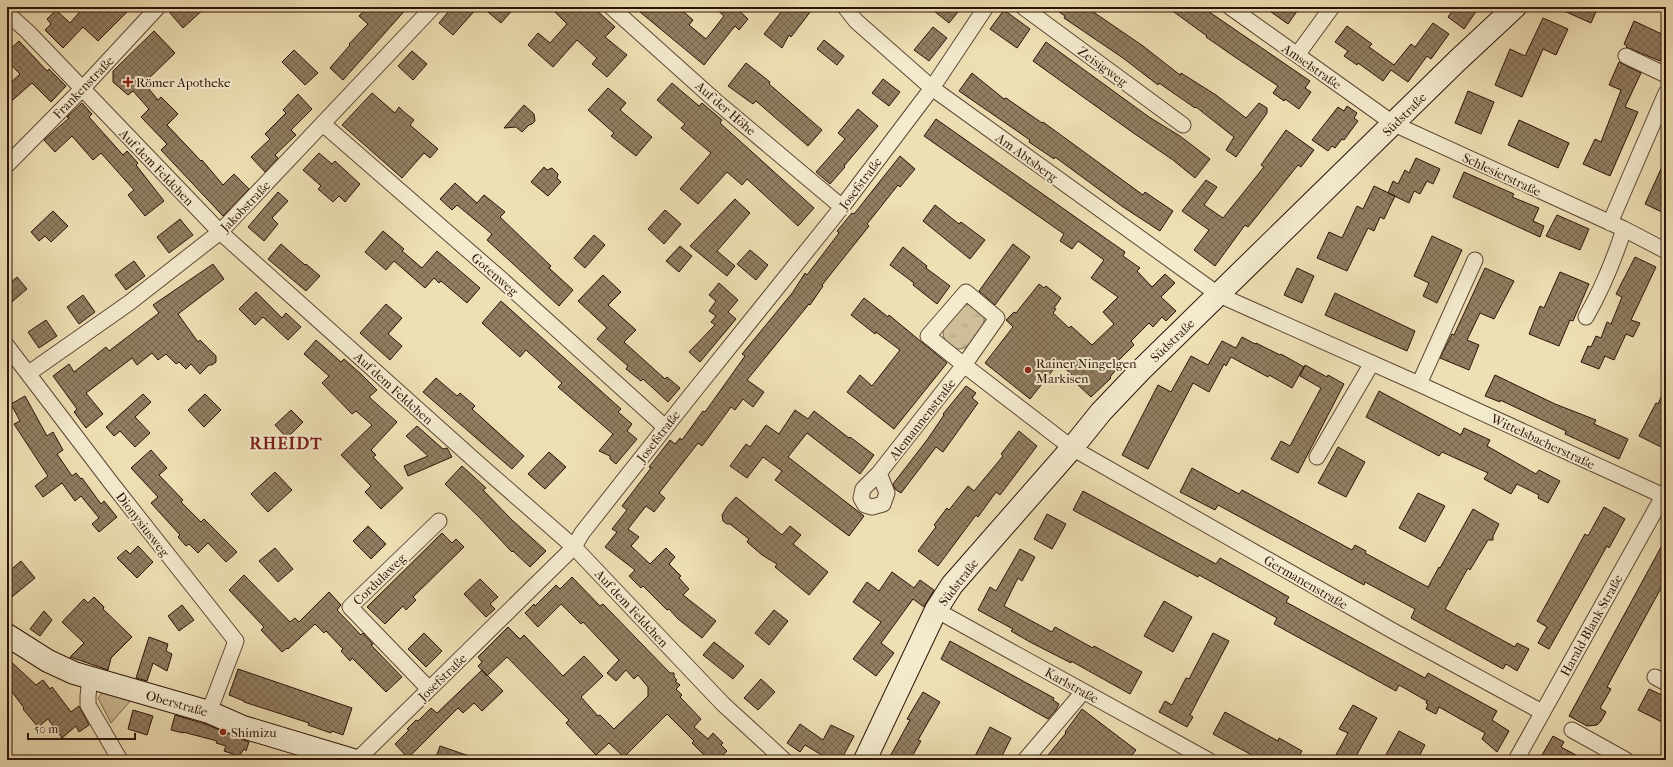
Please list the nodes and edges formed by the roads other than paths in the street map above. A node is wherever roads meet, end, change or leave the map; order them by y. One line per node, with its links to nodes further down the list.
1 (158, 7): 15 (street, Frankenstraße)
2 (433, 7): 17 (street, Jakobstraße)
3 (611, 7): 21 (street, Auf der Höhe)
4 (845, 7): 14 (street, Am Abtsberg)
5 (986, 7): 14 (street, Josefstraße)
6 (1023, 7): 19 (street, Zeisigweg)
7 (1230, 7): 11 (street, Amselstraße)
8 (1332, 7): 11 (street)
9 (1515, 7): 18 (street, Südstraße)
10 (7, 13): 15 (street, Auf dem Feldchen)
11 (1297, 55): 18 (street, Amselstraße)
12 (1626, 56): 13 (street)
13 (1666, 75)
14 (932, 88): 21 (street, Josefstraße); 27 (street, Am Abtsberg)
15 (82, 89): 20 (street, Frankenstraße); 24 (street, Auf dem Feldchen)
16 (1666, 93): 22 (street)
17 (323, 124): 24 (street, Jakobstraße); 34 (street, Gotenweg)
18 (1394, 124): 22 (street, Schlesierstraße); 27 (street, Südstraße)
19 (1183, 125)
20 (7, 165)
21 (842, 207): 34 (street, Josefstraße)
22 (1610, 223): 23 (street, Schlesierstraße)
23 (1624, 230): 25 (street, Schlesierstraße); 28 (street)
24 (220, 232): 32 (street, Jakobstraße); 40 (street, Auf dem Feldchen)
25 (1666, 251)
26 (1475, 260): 33 (street)
27 (1219, 295): 30 (street, Wittelsbacherstraße); 35 (street, Südstraße)
28 (1586, 317)
29 (7, 346): 32 (street, Dionysiusweg)
30 (1372, 363): 33 (street, Wittelsbacherstraße); 36 (street)
31 (964, 365): 31 (street, Alemannenstraße); 35 (street, Alemannenstraße); 37 (street, Alemannenstraße)
32 (29, 373): 46 (street, Dionysiusweg)
33 (1419, 384): 38 (street, Wittelsbacherstraße)
34 (665, 427): 40 (street, Josefstraße)
35 (1072, 448): 41 (street, Südstraße); 47 (street, Germanenstraße)
36 (1317, 457)
37 (879, 473)
38 (1665, 495): 47 (street, Harald-Blank-Straße)
39 (439, 521): 44 (street, Cordulaweg)
40 (574, 547): 44 (street, Josefstraße); 52 (street, Auf dem Feldchen)
41 (936, 610): 45 (street, Karlstraße); 53 (street, Südstraße)
42 (7, 635): 43 (street, Oberstraße)
43 (90, 678): 46 (street, Oberstraße); 49 (street)
44 (429, 689): 51 (street, Josefstraße)
45 (1083, 692): 54 (street); 55 (street, Karlstraße)
46 (209, 712): 50 (street, Oberstraße)
47 (1542, 712): 56 (street, Harald-Blank-Straße)
48 (1572, 730): 57 (street)
49 (120, 760)
50 (353, 760)
51 (357, 760)
52 (784, 760)
53 (865, 760)
54 (1025, 760)
55 (1208, 760)
56 (1516, 760)
57 (1626, 760)

